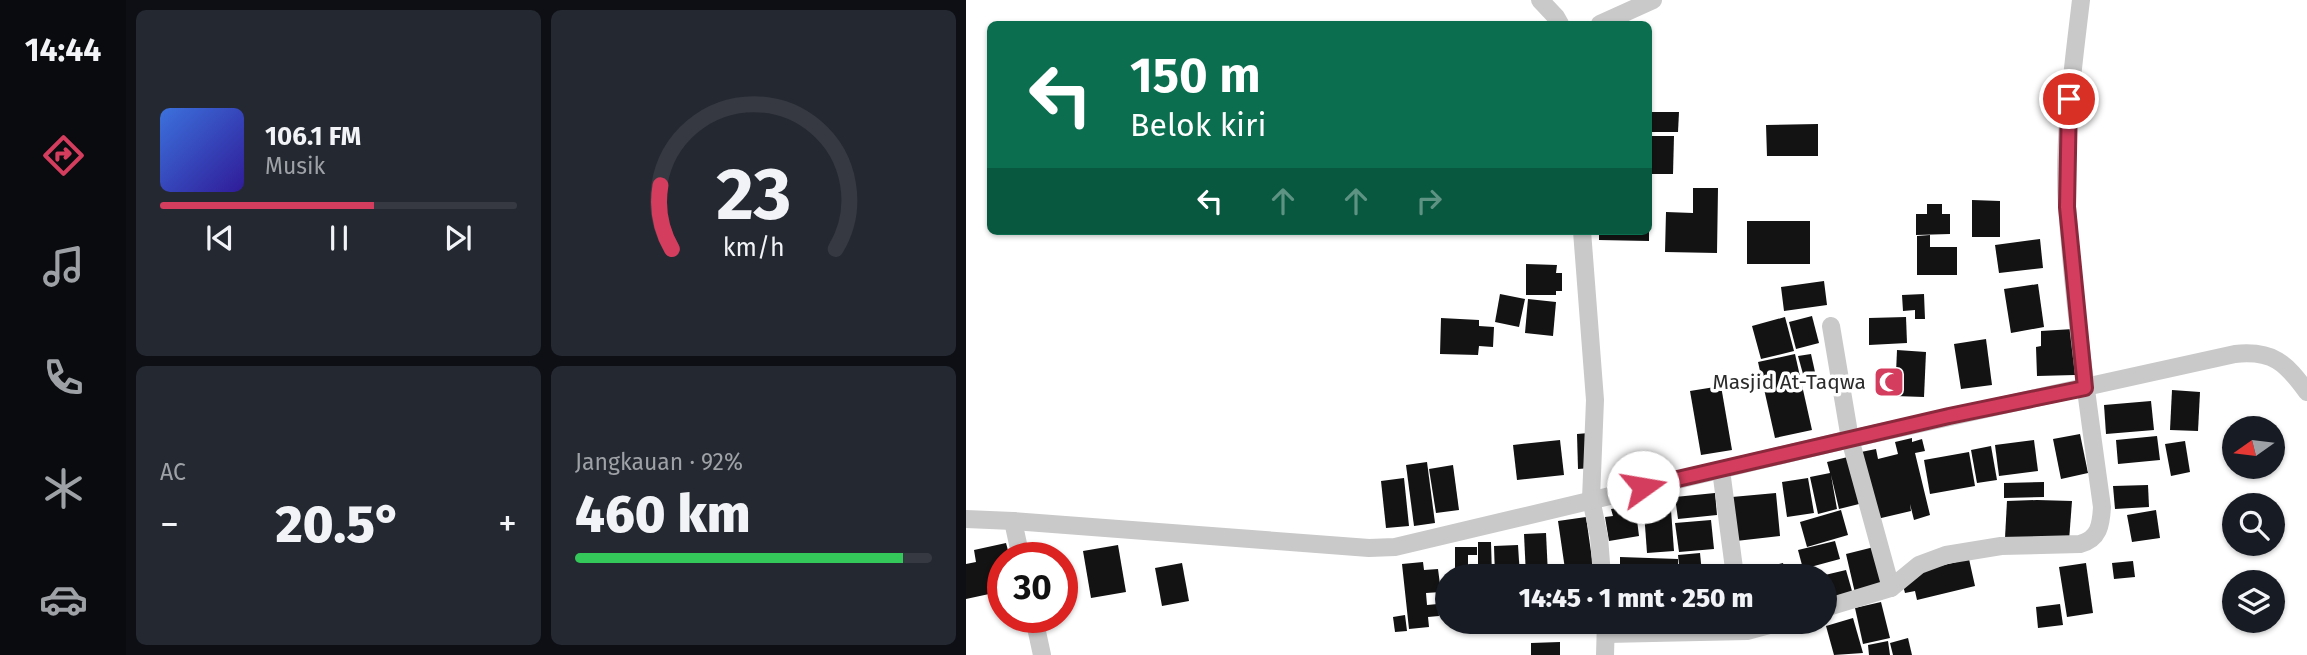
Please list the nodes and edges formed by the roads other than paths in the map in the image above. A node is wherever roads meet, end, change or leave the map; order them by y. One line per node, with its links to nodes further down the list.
1 (1540, 0): 4 (street)
2 (1653, 0): 5 (street)
3 (2081, 0): 8 (street)
4 (1558, 21)
5 (1607, 21)
6 (1582, 235): 12 (street)
7 (1830, 326): 10 (street)
8 (2085, 388): 9 (street); 10 (street); 18 (street)
9 (2307, 392)
10 (1850, 439): 11 (street); 18 (street)
11 (1721, 470): 12 (street); 17 (street)
12 (1591, 499): 14 (street); 16 (street)
13 (966, 519): 14 (street)
14 (1013, 521): 15 (street)
15 (1018, 542)
16 (1601, 564)
17 (1733, 564)
18 (1891, 588): 19 (street)
19 (1837, 604)
20 (1037, 633): 22 (street)
21 (1606, 634): 23 (street)
22 (1042, 655)
23 (1605, 655)

